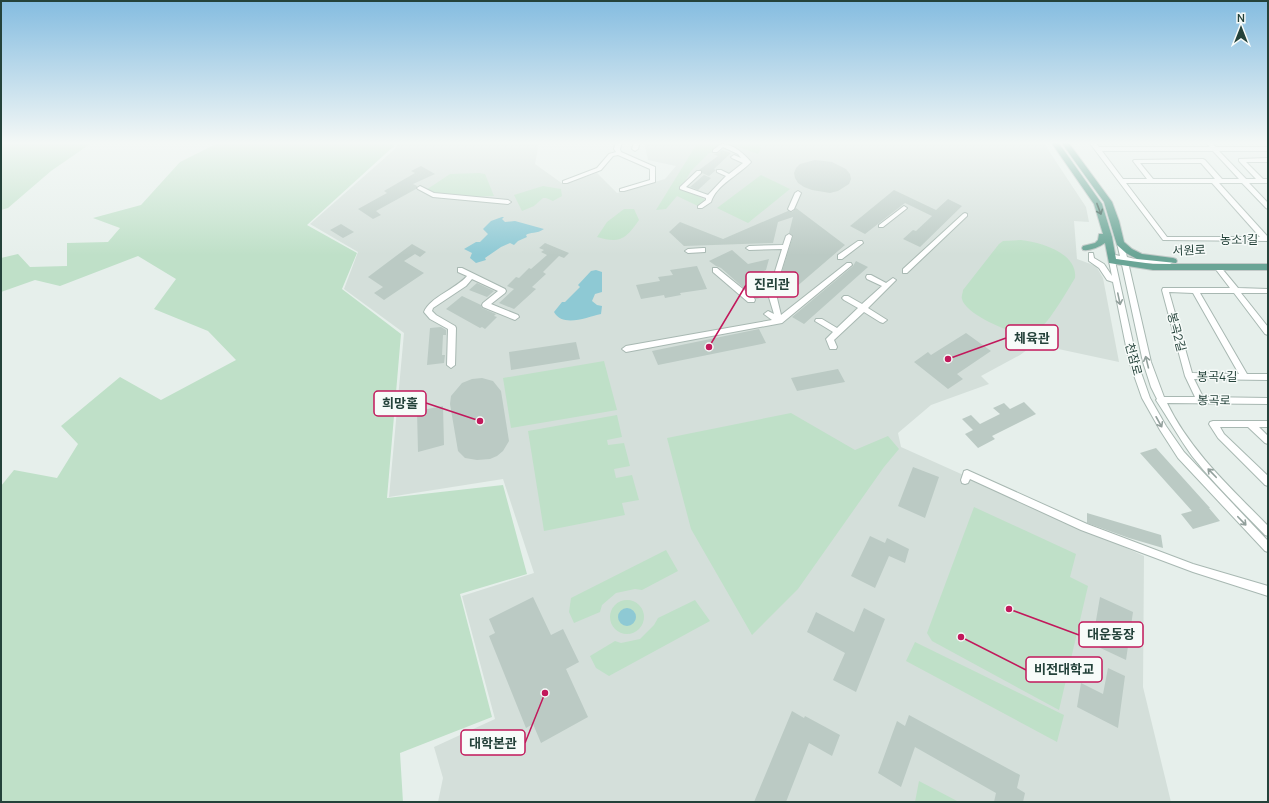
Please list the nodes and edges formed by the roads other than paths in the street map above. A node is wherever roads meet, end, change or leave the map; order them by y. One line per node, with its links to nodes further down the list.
1 (572, 179): 12 (street)
2 (653, 179): 14 (street)
3 (691, 179): 16 (street)
4 (727, 179): 16 (street)
5 (1081, 179): 25 (main road, 천잠로, one-way to 25)
6 (1091, 179): 28 (main road, 천잠로)
7 (1244, 180): 10 (street); 11 (street); 19 (street)
8 (1122, 181): 9 (street); 26 (street, 농소1길)
9 (1151, 181): 10 (street)
10 (1217, 181): 26 (street, 농소1길)
11 (1266, 181)
12 (565, 182)
13 (420, 188): 17 (street)
14 (622, 190)
15 (798, 194): 21 (street)
16 (709, 197): 18 (street)
17 (508, 202)
18 (700, 207)
19 (1268, 207)
20 (904, 208): 23 (street)
21 (791, 210)
22 (965, 215): 44 (street)
23 (881, 226)
24 (789, 236): 29 (street)
25 (1108, 237): 32 (main road); 35 (main road, 천잠로)
26 (1267, 239)
27 (860, 243): 34 (street)
28 (1120, 243): 36 (street, 천잠로); 38 (main road)
29 (786, 247): 30 (street); 48 (street)
30 (749, 248)
31 (703, 250): 33 (street)
32 (1089, 251): 47 (street)
33 (699, 257)
34 (840, 257)
35 (1111, 258): 36 (main road, 서원로); 47 (street, 천잠로)
36 (1125, 261): 38 (street, 서원로); 40 (main road, 서원로); 69 (street, 천잠로, one-way to 36)
37 (1268, 261): 38 (main road, 서원로)
38 (1170, 262)
39 (849, 265): 59 (street)
40 (1217, 267): 41 (main road, 서원로); 50 (street)
41 (1268, 267)
42 (460, 270): 45 (street)
43 (715, 270): 54 (street)
44 (905, 271)
45 (471, 276): 57 (street); 65 (street)
46 (869, 277): 55 (street)
47 (1115, 280): 78 (street, 천잠로, one-way to 78)
48 (775, 281)
49 (1195, 290): 50 (street, 봉곡2길); 66 (street, 봉곡2길); 67 (street, 봉곡4길)
50 (1234, 290): 51 (street, 봉곡2길); 62 (street)
51 (1268, 291)
52 (772, 294): 59 (street)
53 (846, 298): 55 (street)
54 (751, 300)
55 (864, 308): 58 (street); 61 (street)
56 (768, 314): 59 (street)
57 (514, 318)
58 (883, 320)
59 (779, 321): 64 (street)
60 (819, 321): 61 (street)
61 (838, 332): 63 (street)
62 (1268, 332)
63 (833, 347)
64 (626, 349)
65 (451, 365)
66 (1189, 376): 67 (street, 봉곡4길); 70 (street, 봉곡2길)
67 (1246, 376): 68 (street, 봉곡4길)
68 (1268, 377)
69 (1160, 400): 70 (street, 봉곡로); 77 (street, 천잠로, one-way to 69)
70 (1200, 400): 71 (street, 봉곡로)
71 (1268, 401)
72 (1250, 424): 73 (street); 74 (street); 76 (street)
73 (1268, 424)
74 (1268, 441)
75 (966, 477): 79 (street)
76 (1268, 482)
77 (1268, 532)
78 (1268, 548)
79 (1268, 590)

